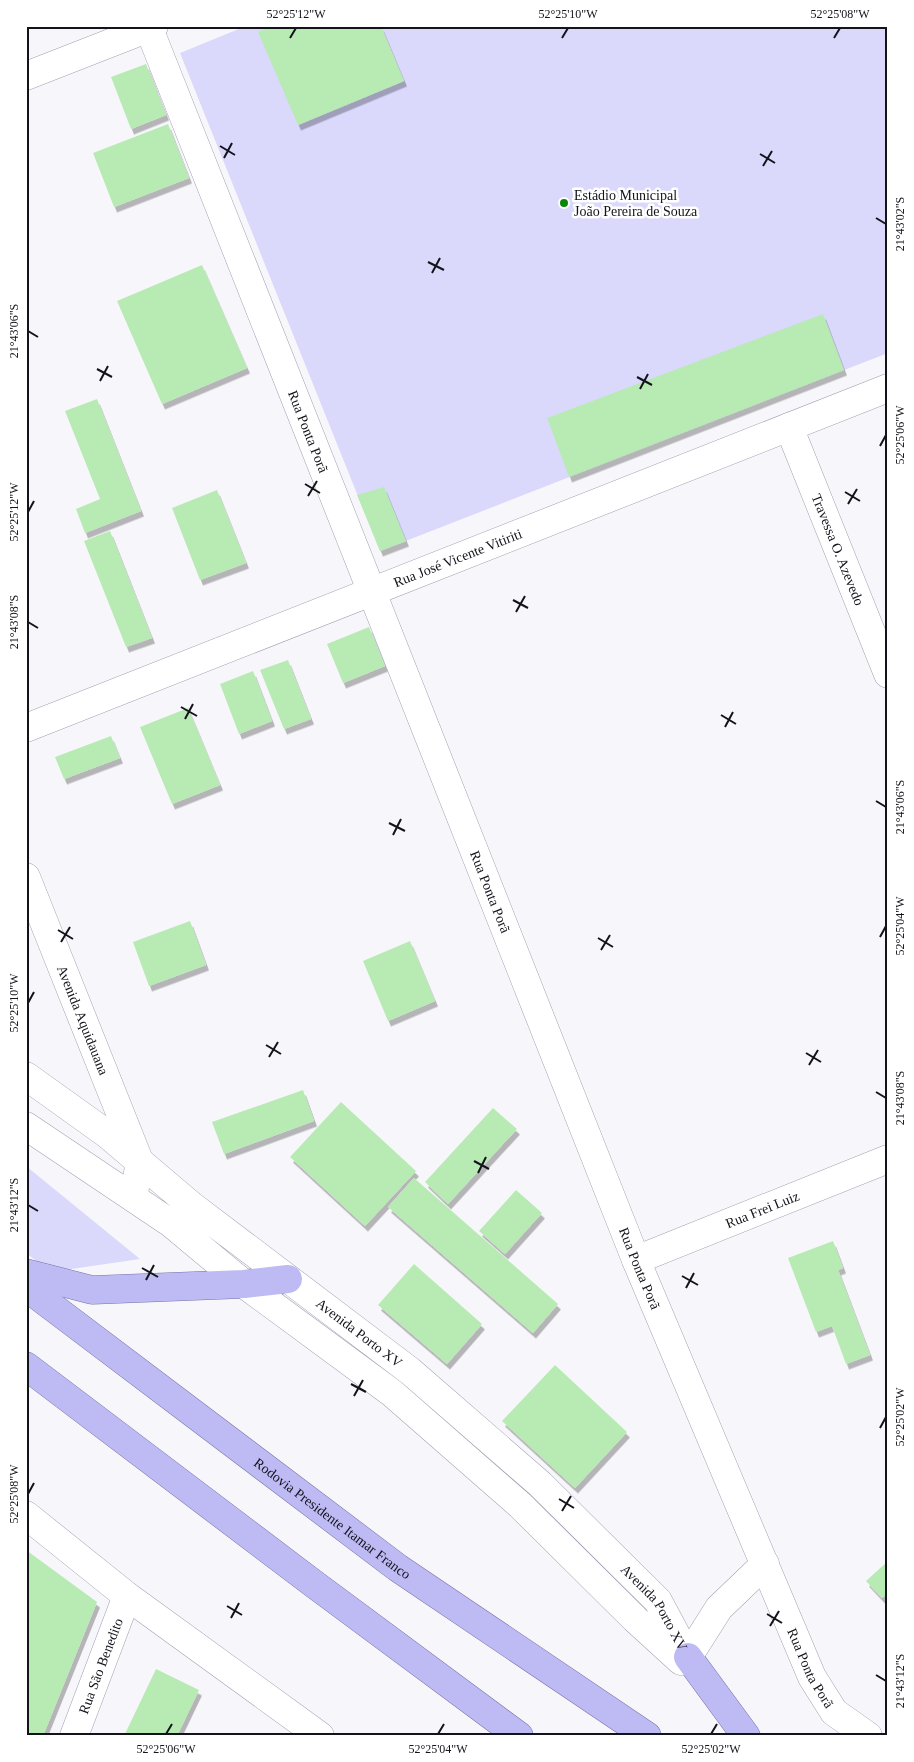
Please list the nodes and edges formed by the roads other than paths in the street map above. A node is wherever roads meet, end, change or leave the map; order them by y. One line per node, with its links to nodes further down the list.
1 (150, 27): 2 (street); 5 (street, Rua Ponta Porã)
2 (26, 76)
3 (888, 388): 4 (street, Rua José Vicente Vitiriti)
4 (789, 427): 5 (street, Rua José Vicente Vitiriti); 6 (street, Travessa O. Azevedo)
5 (371, 592): 7 (street, Rua José Vicente Vitiriti); 14 (street, Rua Ponta Porã)
6 (888, 674)
7 (26, 728)
8 (26, 877): 12 (street, Avenida Aquidauana)
9 (26, 1076): 12 (street, Avenida Porto XV)
10 (26, 1126): 13 (street, Avenida Porto XV)
11 (888, 1159): 14 (street, Rua Frei Luiz)
12 (140, 1162): 13 (street); 16 (street, Avenida Porto XV)
13 (133, 1197): 17 (street, Avenida Porto XV)
14 (636, 1260): 21 (street, Rua Ponta Porã)
15 (26, 1273): 17 (highway)
16 (288, 1279): 17 (highway); 23 (street, Avenida Porto XV)
17 (244, 1284): 23 (street, Avenida Porto XV)
18 (26, 1287): 27 (highway, Rodovia Presidente Itamar Franco)
19 (26, 1366): 26 (highway)
20 (26, 1515): 22 (street)
21 (765, 1564): 23 (street); 29 (street, Rua Ponta Porã)
22 (127, 1596): 24 (street, Rua São Benedito); 25 (street)
23 (688, 1656): 28 (highway)
24 (74, 1736)
25 (320, 1736)
26 (519, 1736)
27 (647, 1736)
28 (746, 1736)
29 (868, 1736)

